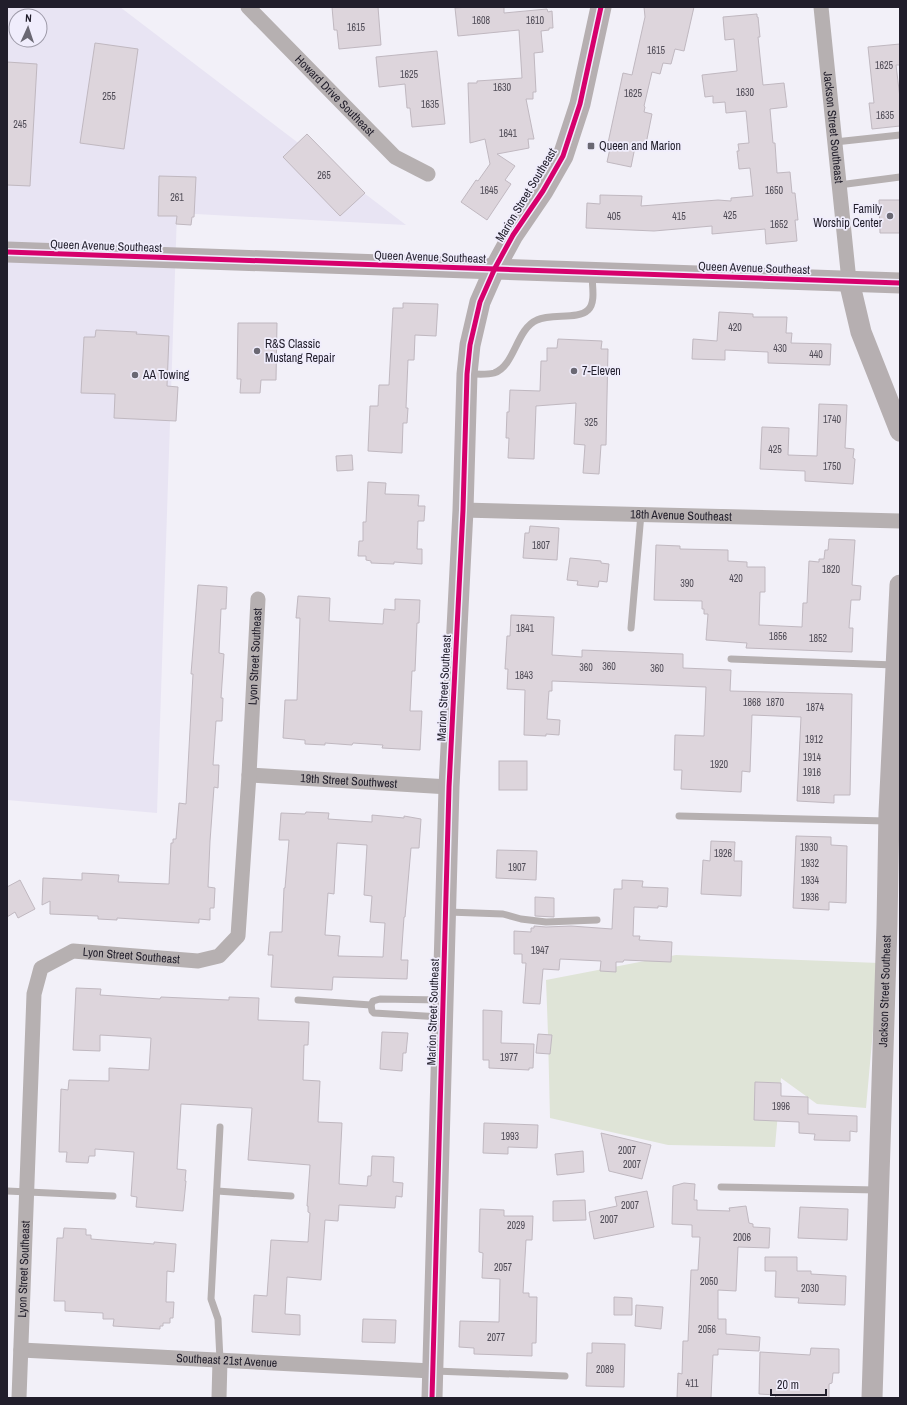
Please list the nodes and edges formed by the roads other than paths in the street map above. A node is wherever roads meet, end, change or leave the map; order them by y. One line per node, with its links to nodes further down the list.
1 (248, 7): 6 (street, Howard Drive Southeast)
2 (601, 7): 10 (street, Marion Street Southeast)
3 (821, 7): 5 (street, Jackson Street Southeast)
4 (900, 135): 5 (lane)
5 (835, 142): 8 (street, Jackson Street Southeast)
6 (428, 174)
7 (900, 177): 8 (lane)
8 (839, 184): 12 (street, Jackson Street Southeast)
9 (7, 252): 10 (street, Queen Avenue Southeast)
10 (495, 268): 11 (street, Queen Avenue Southeast); 14 (street, Marion Street Southeast)
11 (592, 272): 12 (street, Queen Avenue Southeast); 14 (lane)
12 (849, 281): 13 (street, Queen Avenue Southeast); 15 (street, Jackson Street Southeast)
13 (900, 283)
14 (467, 374): 16 (street, Marion Street Southeast)
15 (900, 431)
16 (463, 510): 17 (street, 18th Avenue Southeast); 25 (street, Marion Street Southeast)
17 (640, 514): 18 (street, 18th Avenue Southeast); 21 (lane)
18 (900, 521)
19 (900, 585): 23 (street, Jackson Street Southeast)
20 (258, 599): 24 (street, Lyon Street Southeast)
21 (631, 628)
22 (731, 660): 23 (lane)
23 (896, 665): 27 (street, Jackson Street Southeast)
24 (249, 775): 25 (street, 19th Street Southwest); 38 (street, Lyon Street Southeast)
25 (449, 787): 28 (street, Marion Street Southeast)
26 (679, 816): 27 (lane)
27 (889, 821): 30 (street, Jackson Street Southeast)
28 (446, 912): 29 (lane); 33 (street, Marion Street Southeast)
29 (597, 920)
30 (894, 925): 36 (street, Jackson Street Southeast)
31 (298, 1000): 32 (lane)
32 (371, 1005): 33 (lane); 33 (lane)
33 (443, 1009): 44 (street, Marion Street Southeast)
34 (220, 1127): 39 (lane)
35 (721, 1187): 36 (lane)
36 (879, 1190): 49 (street, Jackson Street Southeast)
37 (7, 1191): 38 (lane)
38 (27, 1191): 40 (lane); 42 (street, Lyon Street Southeast)
39 (217, 1191): 41 (lane); 43 (lane)
40 (113, 1196)
41 (291, 1196)
42 (21, 1350): 43 (street, Southeast 21st Avenue); 46 (street, Lyon Street Southeast)
43 (220, 1360): 44 (street, Southeast 21st Avenue); 47 (street)
44 (432, 1371): 45 (lane); 48 (street, Marion Street Southeast)
45 (565, 1376)
46 (19, 1398)
47 (219, 1398)
48 (432, 1398)
49 (872, 1398)

